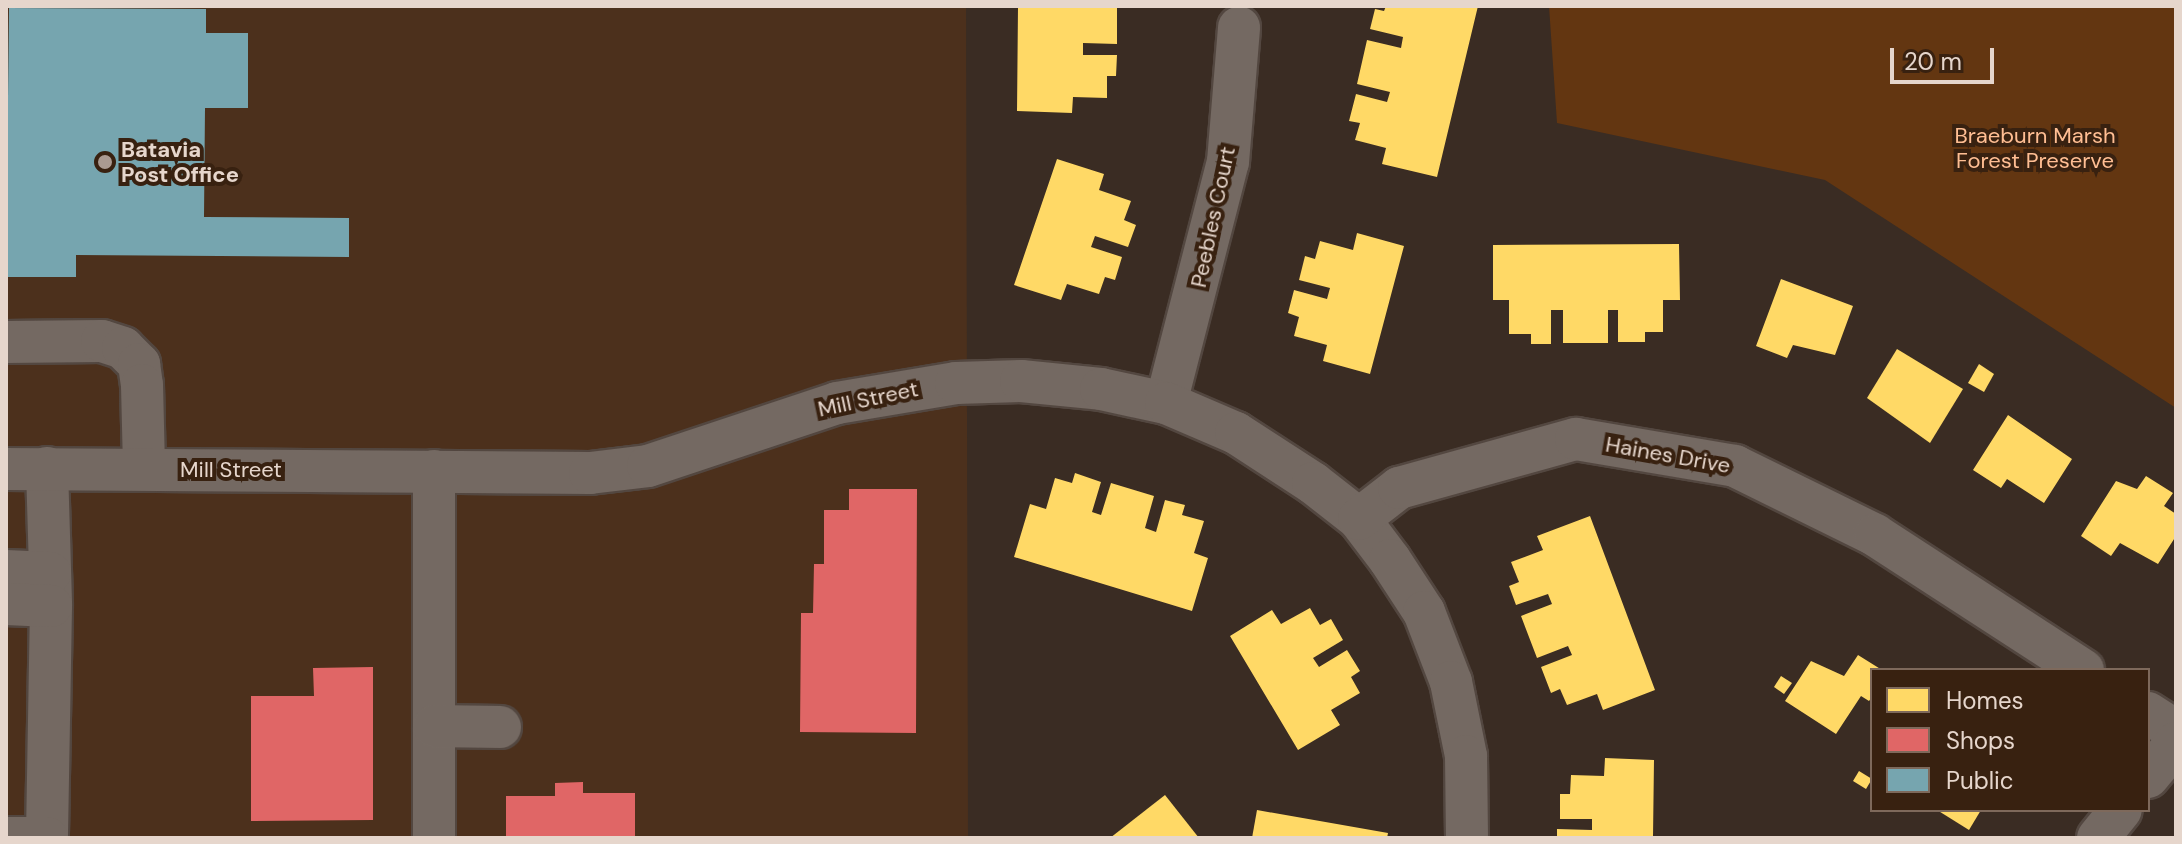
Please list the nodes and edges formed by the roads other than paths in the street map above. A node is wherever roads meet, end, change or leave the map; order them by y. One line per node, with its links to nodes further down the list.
1 (1239, 27): 3 (street, Peebles Court)
2 (6, 342): 5 (street)
3 (1166, 403): 6 (street, Mill Street); 7 (street, Mill Street)
4 (26, 468): 5 (street, Mill Street); 9 (street)
5 (144, 469): 6 (street, Mill Street)
6 (434, 471): 13 (street)
7 (1359, 519): 11 (street, Haines Drive); 22 (street, Mill Street)
8 (6, 571): 9 (street)
9 (50, 589): 10 (street); 20 (street)
10 (6, 604)
11 (2080, 668)
12 (2150, 714): 15 (street)
13 (434, 726): 14 (street); 21 (street)
14 (500, 727)
15 (2176, 731)
16 (2176, 743): 17 (street)
17 (2150, 775)
18 (2119, 812): 23 (street)
19 (6, 838): 20 (street)
20 (47, 838)
21 (434, 838)
22 (1467, 838)
23 (2098, 838)

